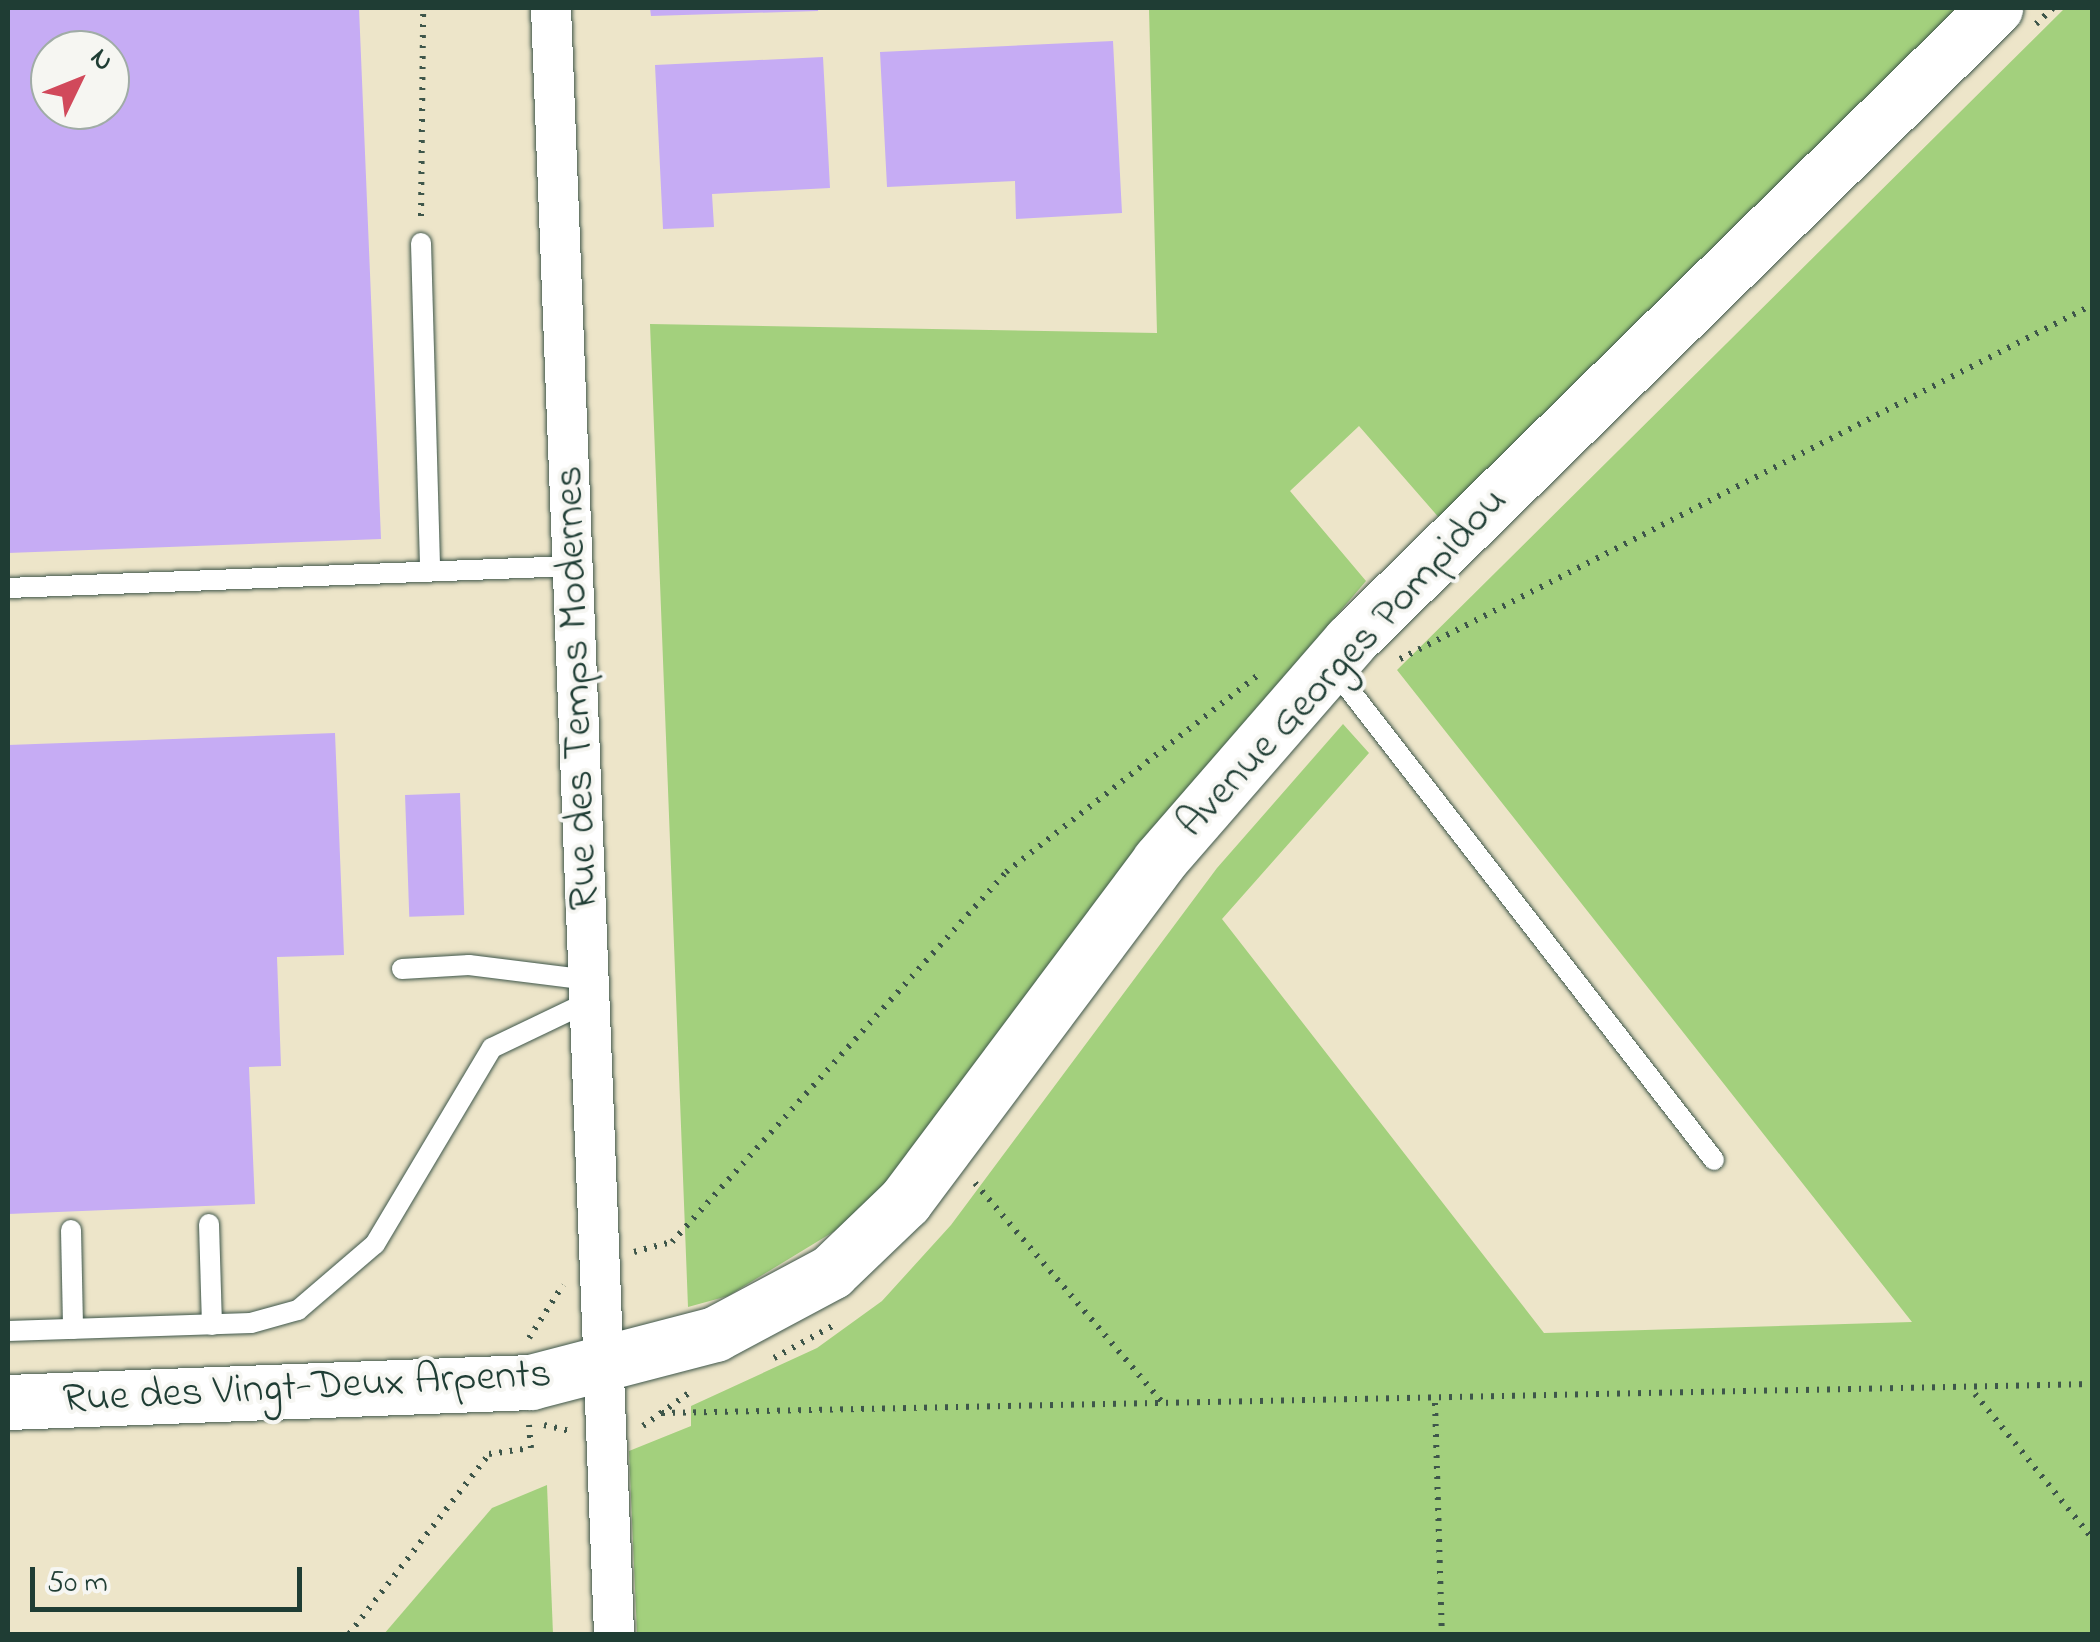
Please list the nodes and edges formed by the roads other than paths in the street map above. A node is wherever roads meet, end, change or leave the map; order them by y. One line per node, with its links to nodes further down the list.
1 (551, 8): 4 (street, Rue des Temps Modernes)
2 (1995, 8): 7 (main road, Avenue Georges Pompidou)
3 (421, 243): 5 (lane)
4 (573, 566): 5 (lane); 9 (street, Rue des Temps Modernes)
5 (430, 571): 6 (lane)
6 (8, 588)
7 (1330, 667): 10 (lane); 16 (main road, Avenue Georges Pompidou)
8 (402, 970): 9 (lane)
9 (590, 990): 13 (lane); 16 (street, Rue des Temps Modernes)
10 (1714, 1160)
11 (209, 1224): 13 (lane)
12 (71, 1230): 14 (lane)
13 (212, 1324): 14 (lane)
14 (73, 1329): 15 (lane)
15 (8, 1330)
16 (605, 1368): 17 (main road, Rue des Vingt-Deux Arpents); 18 (street, Rue des Temps Modernes)
17 (8, 1402)
18 (614, 1634)

